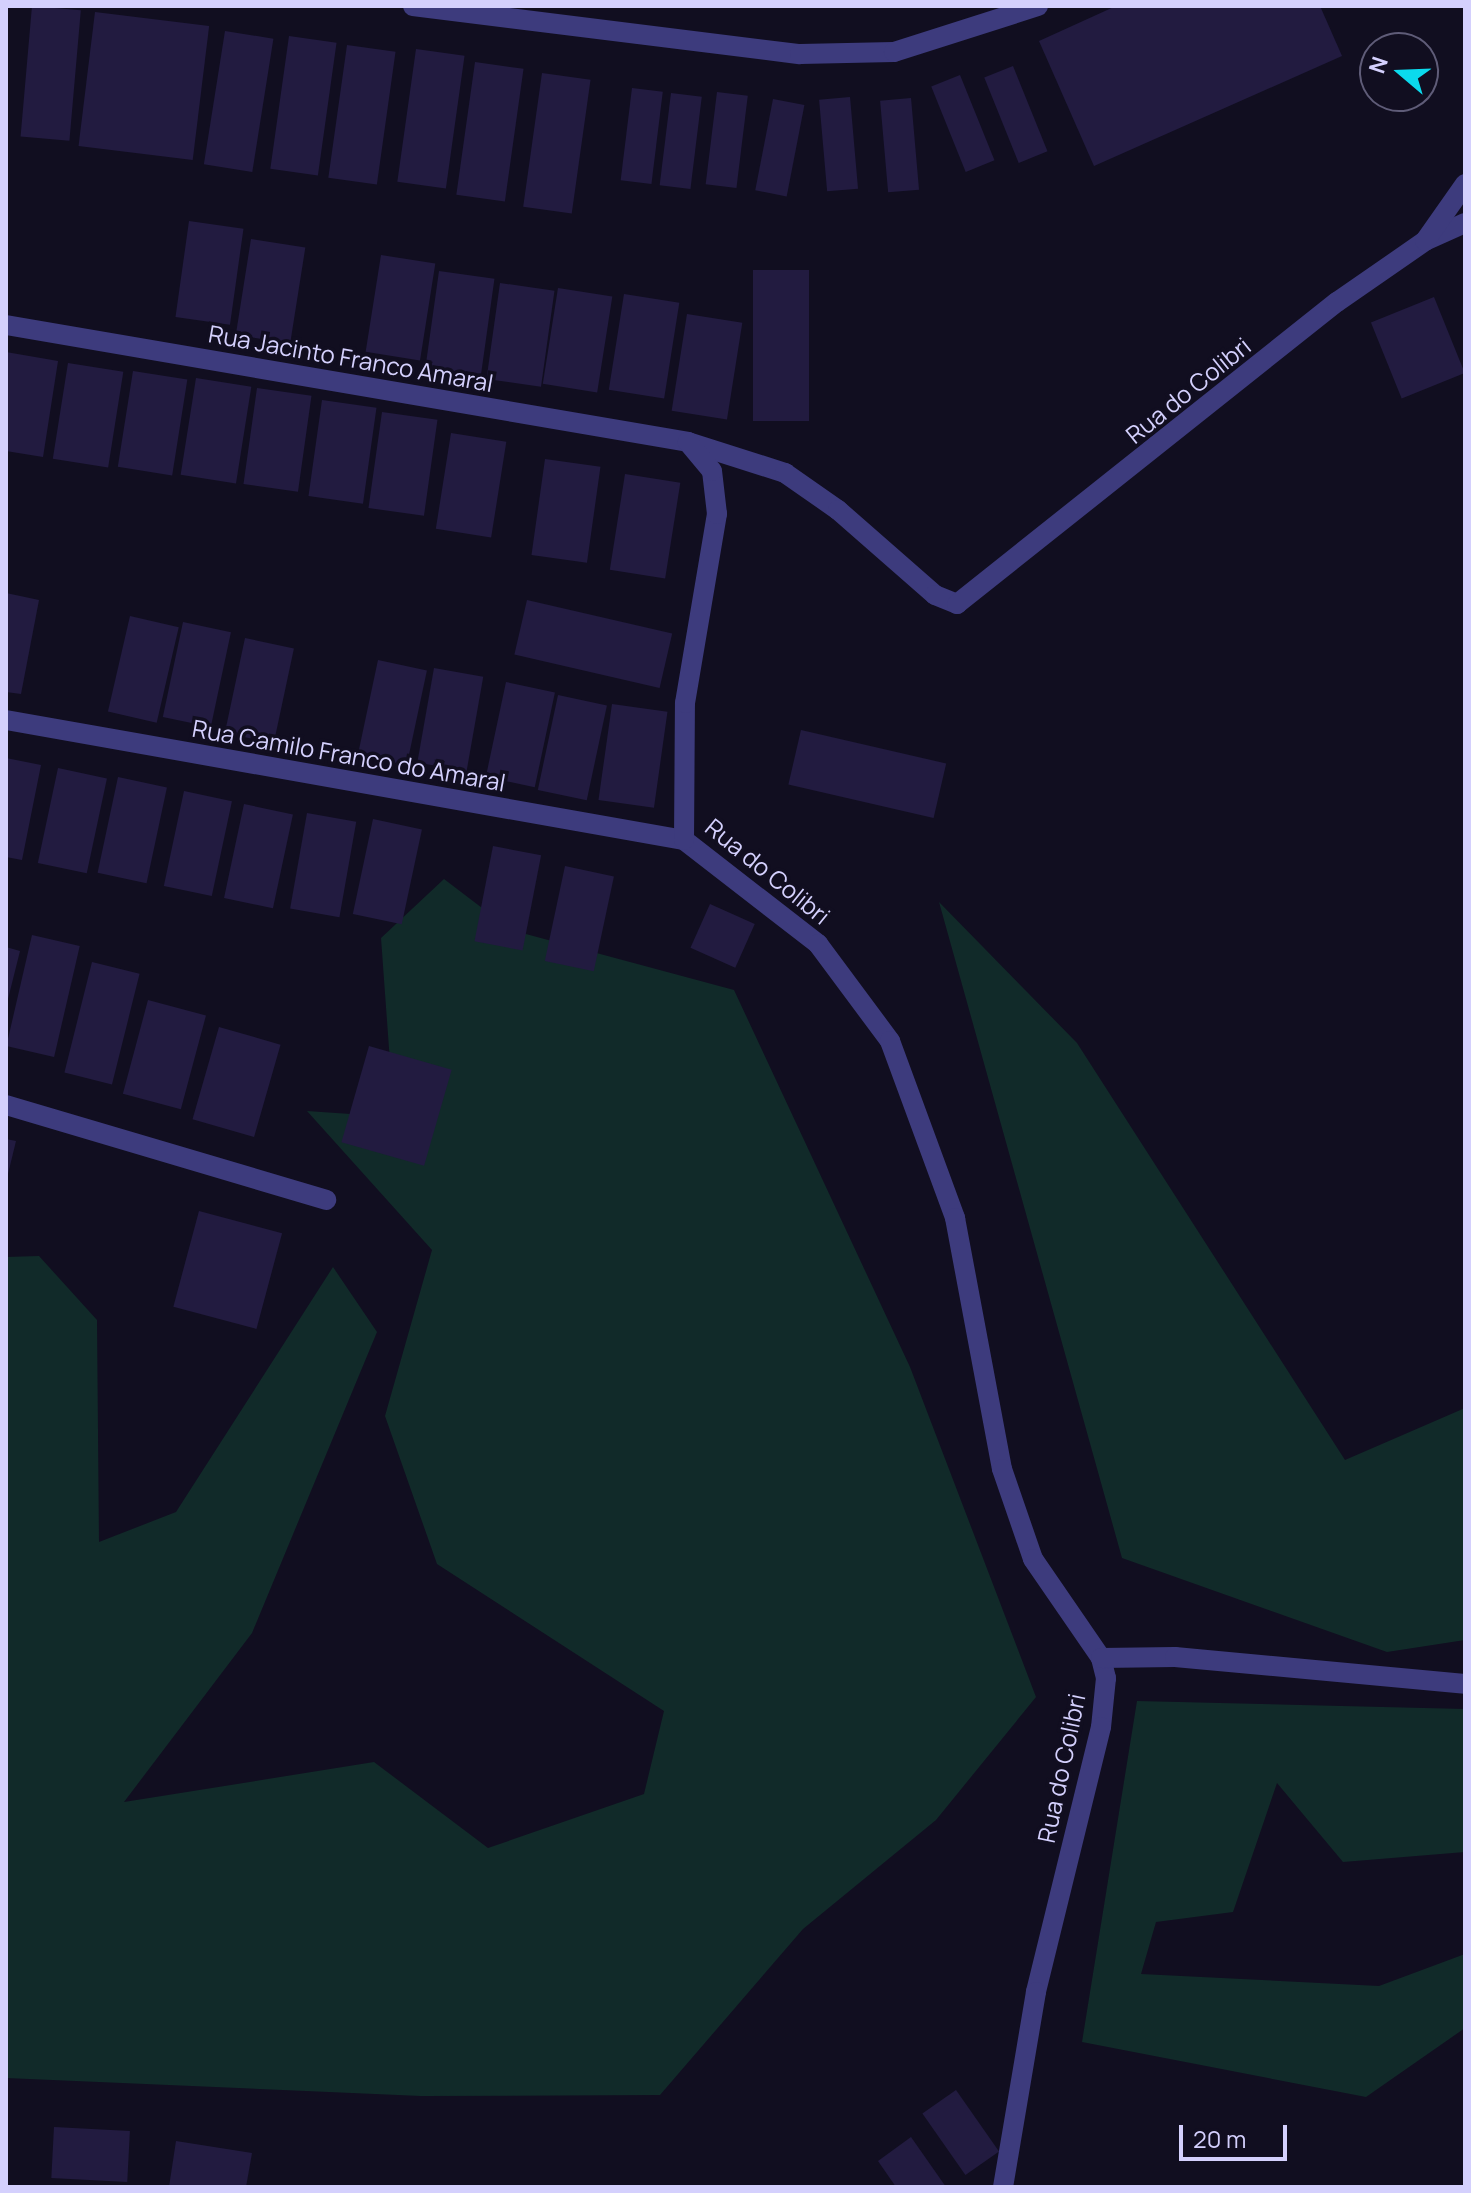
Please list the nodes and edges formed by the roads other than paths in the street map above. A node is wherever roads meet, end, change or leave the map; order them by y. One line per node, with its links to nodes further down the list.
1 (413, 6): 2 (street)
2 (1038, 6)
3 (1465, 184): 5 (street, Rua do Colibri)
4 (1465, 223): 5 (street, Rua do Colibri)
5 (1425, 241): 7 (street, Rua do Colibri)
6 (6, 325): 7 (street, Rua Jacinto Franco Amaral)
7 (688, 442): 9 (street, Rua do Colibri)
8 (6, 720): 9 (street, Rua Camilo Franco do Amaral)
9 (684, 840): 12 (street, Rua do Colibri)
10 (6, 1105): 11 (street)
11 (326, 1200)
12 (1101, 1658): 13 (street); 14 (street, Rua do Colibri)
13 (1465, 1684)
14 (1003, 2187)

